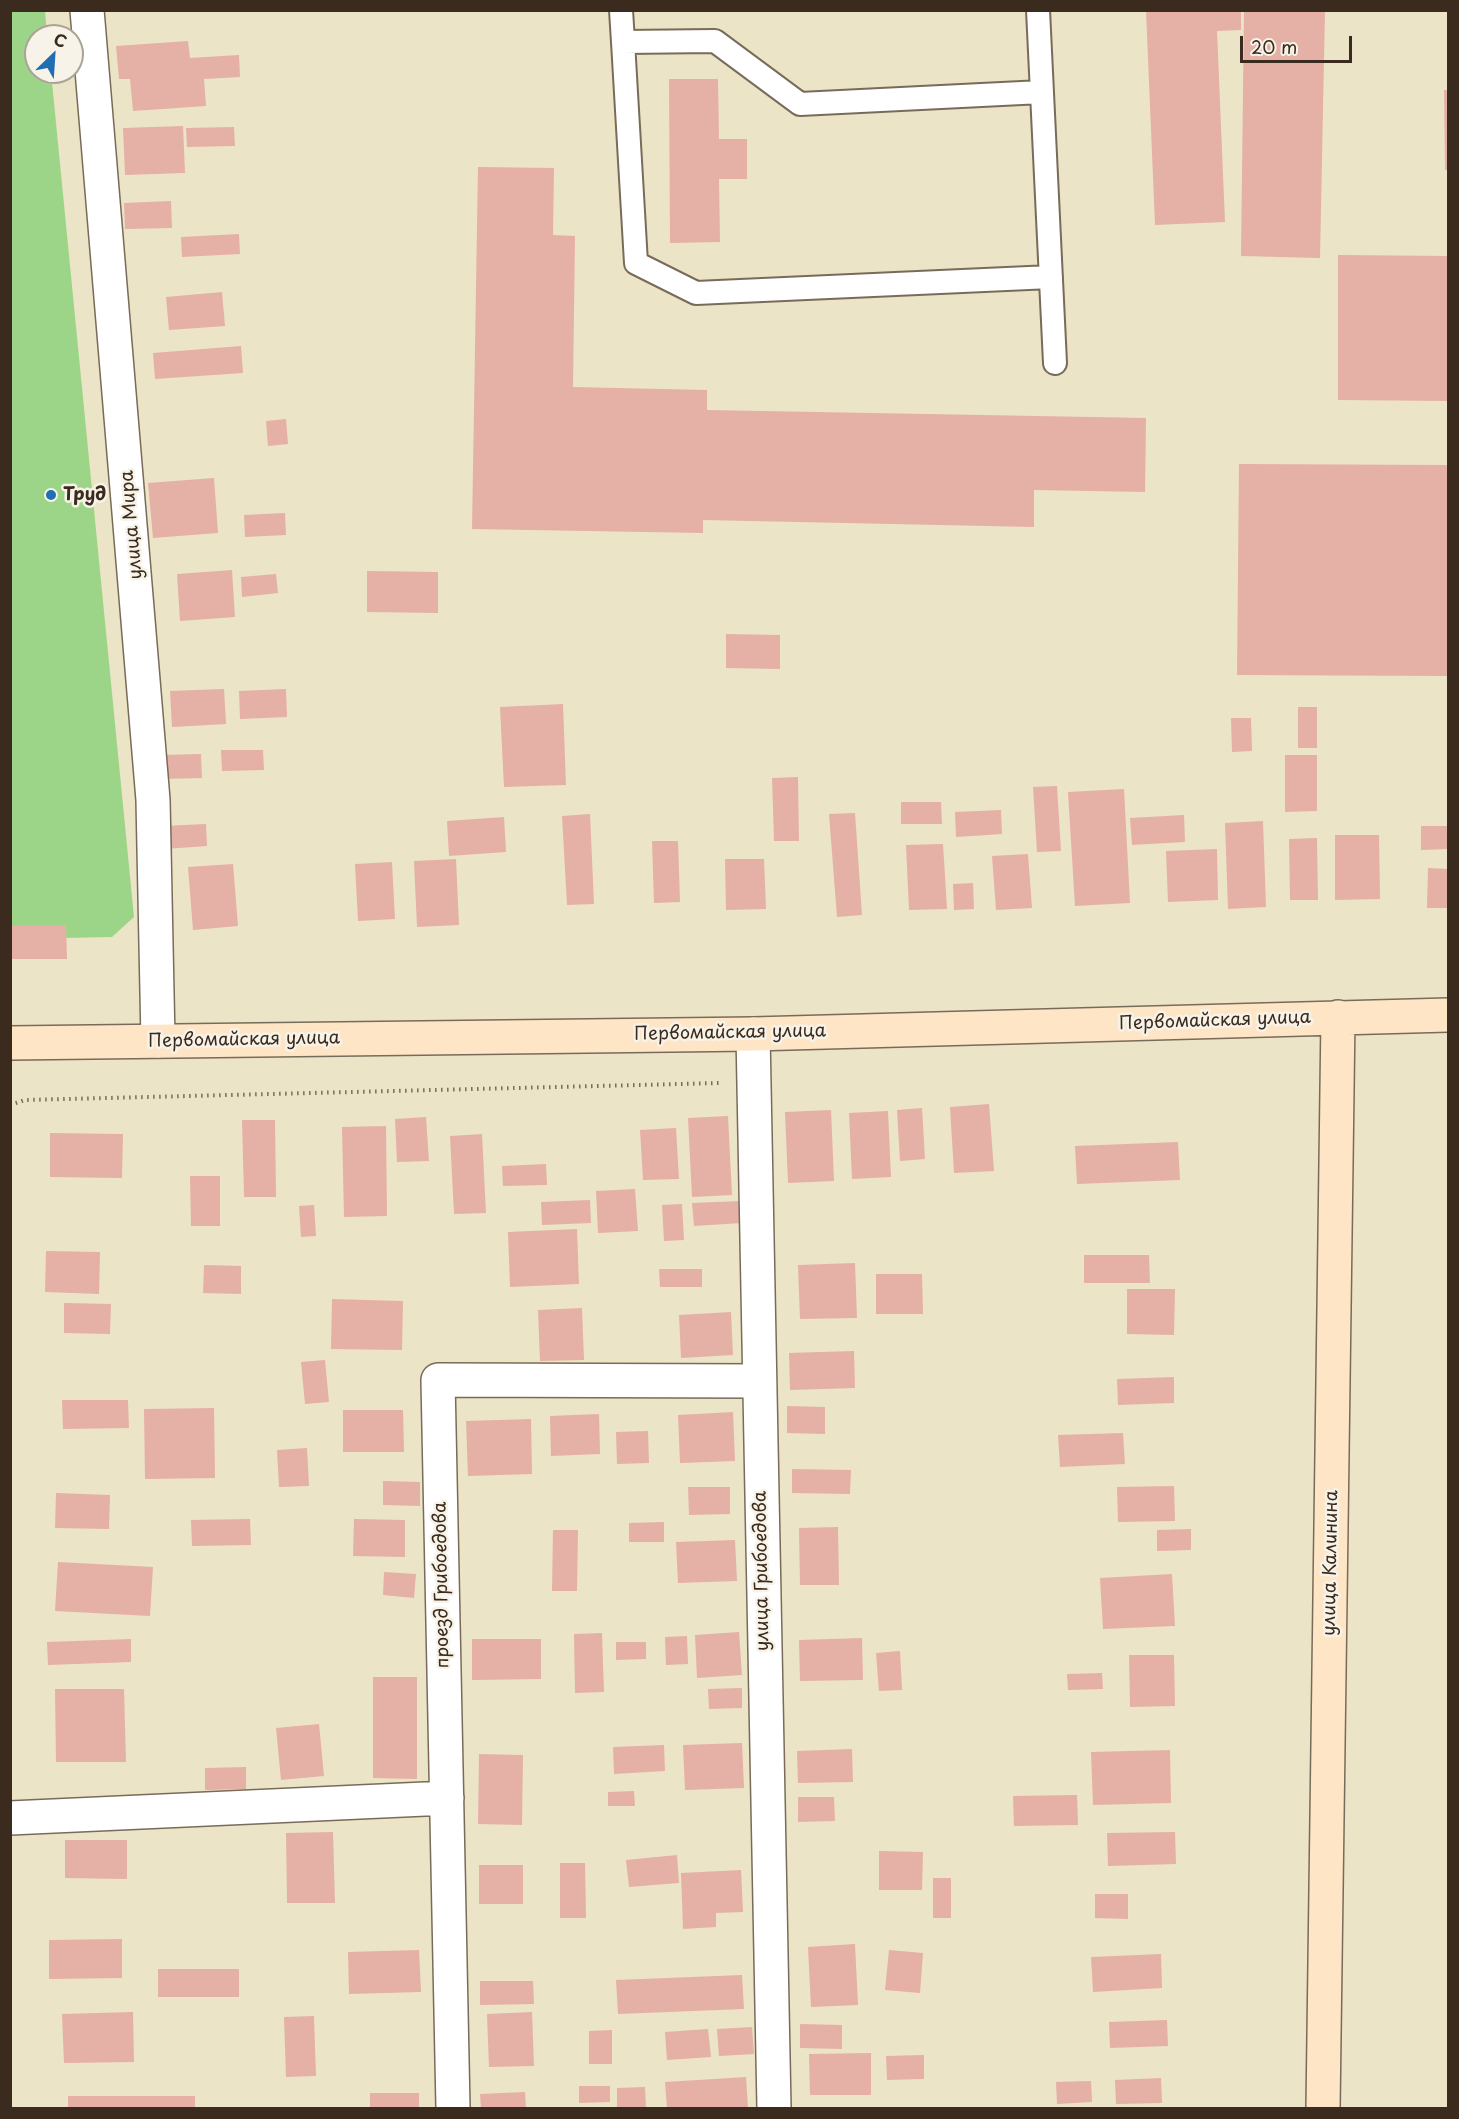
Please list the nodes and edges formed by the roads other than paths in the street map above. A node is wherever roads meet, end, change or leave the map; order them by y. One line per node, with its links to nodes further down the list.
1 (87, 10): 11 (street, улица Мира)
2 (621, 10): 4 (lane)
3 (1038, 10): 5 (lane)
4 (623, 42): 5 (lane); 6 (lane)
5 (1042, 92): 6 (lane)
6 (1051, 277): 7 (lane)
7 (1055, 363)
8 (1449, 1015): 9 (street, Первомайская улица)
9 (1338, 1017): 10 (street, Первомайская улица); 18 (street, улица Калинина)
10 (753, 1034): 11 (street, Первомайская улица); 13 (street, улица Грибоедова)
11 (158, 1041): 12 (street, Первомайская улица)
12 (10, 1043)
13 (758, 1381): 14 (street, проезд Грибоедова); 17 (street, улица Грибоедова)
14 (447, 1798): 15 (street); 16 (street, проезд Грибоедова)
15 (10, 1818)
16 (453, 2109)
17 (774, 2109)
18 (1323, 2109)

